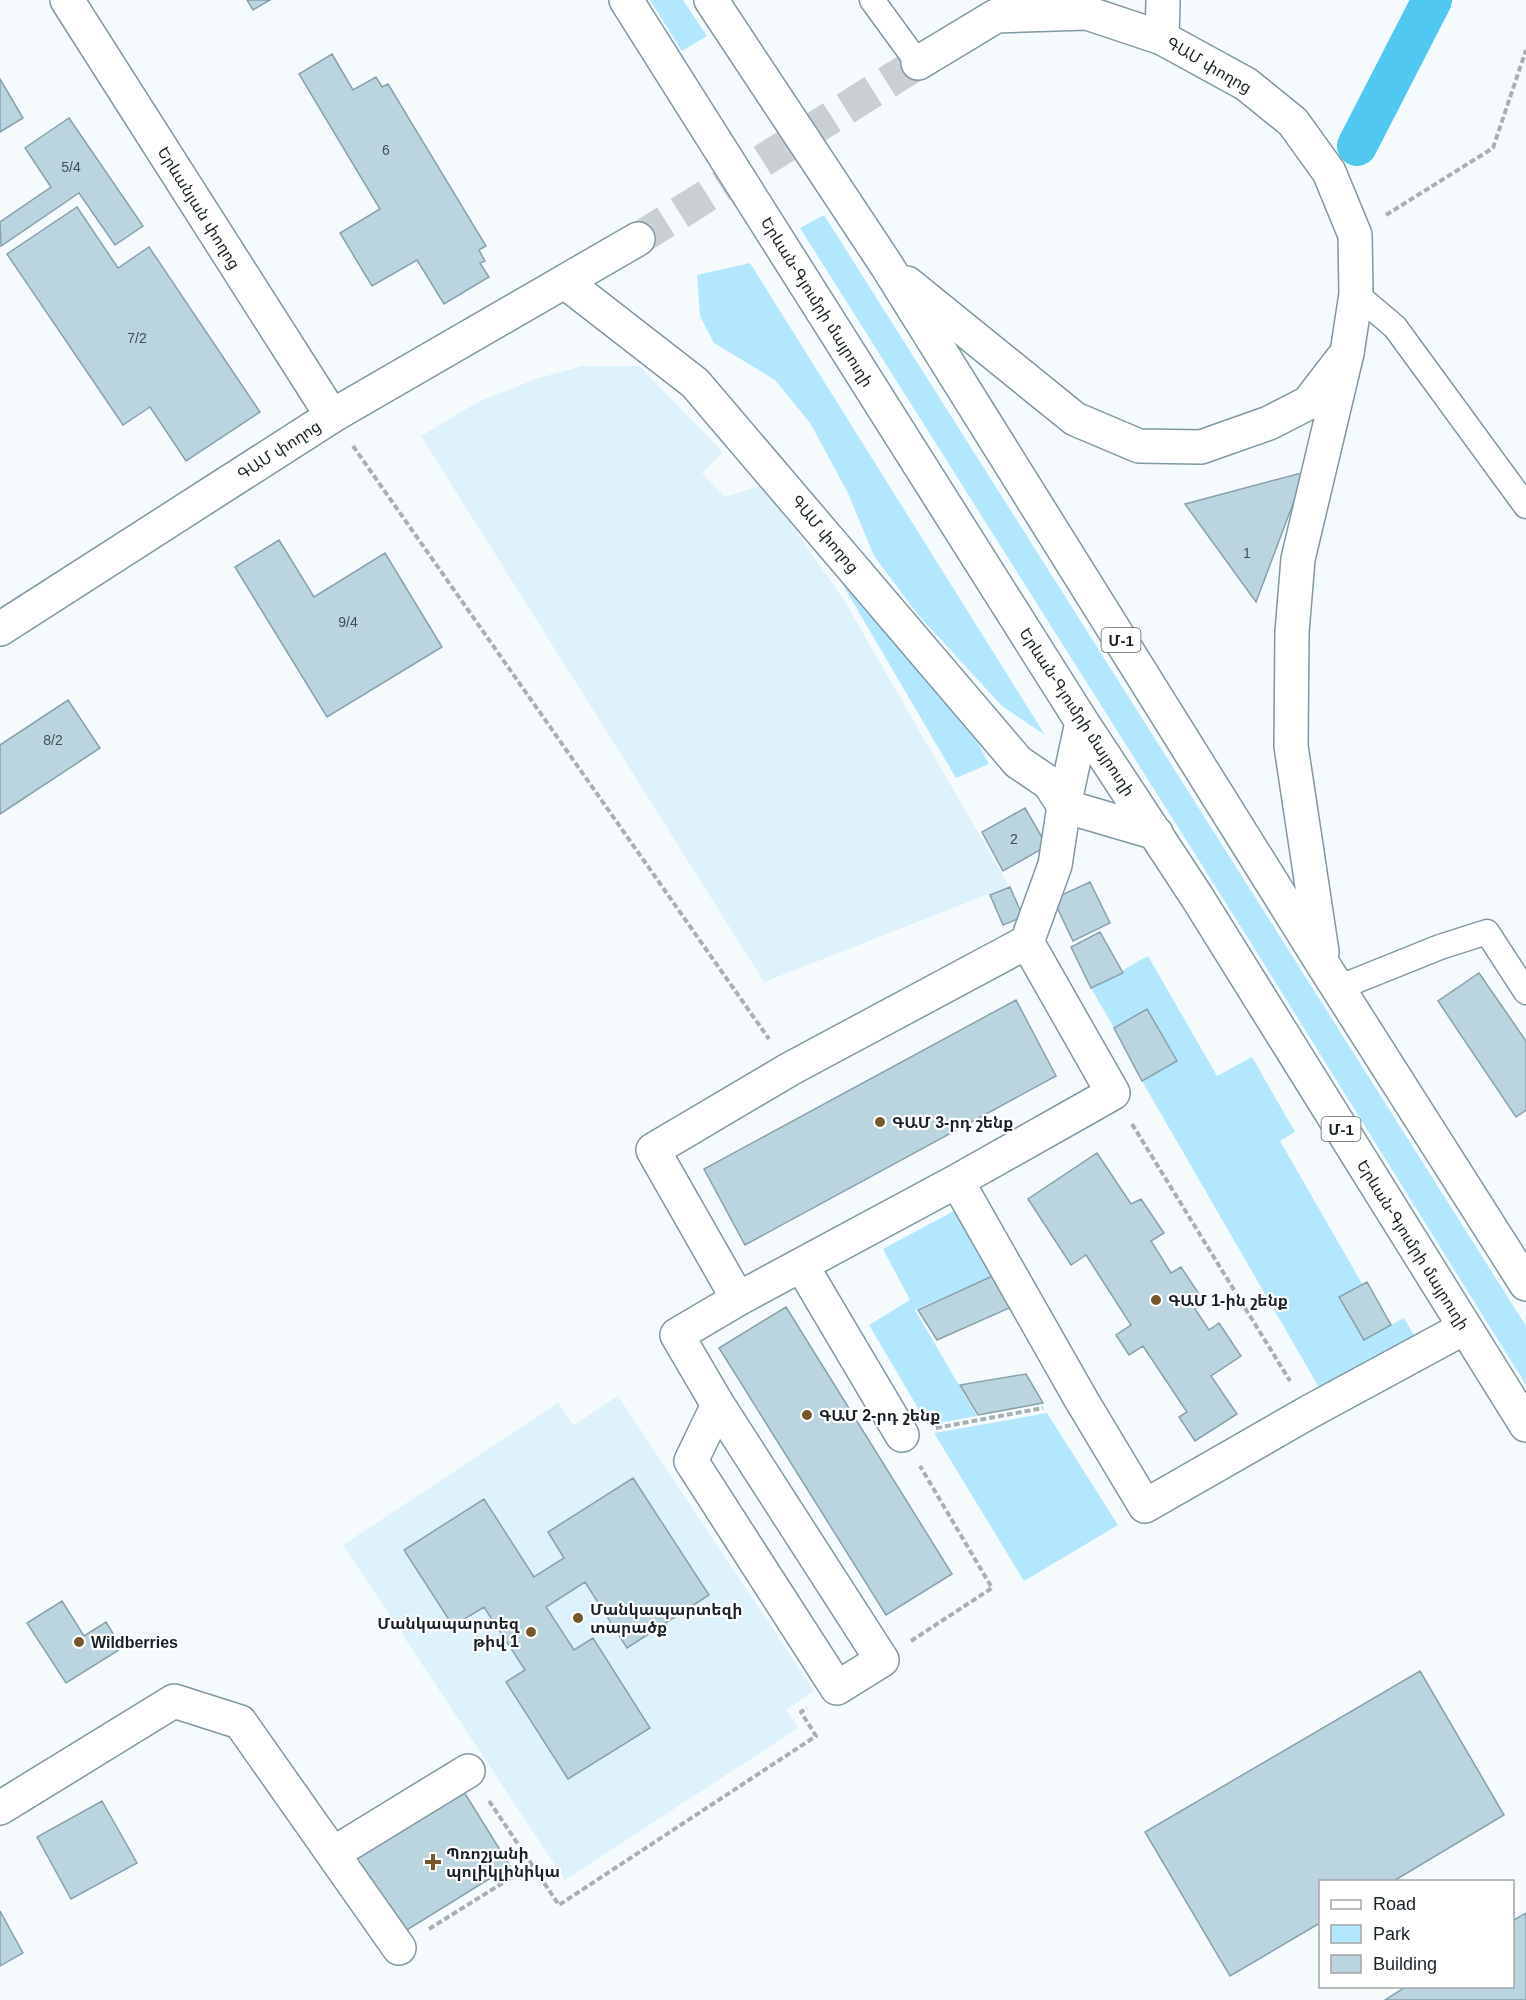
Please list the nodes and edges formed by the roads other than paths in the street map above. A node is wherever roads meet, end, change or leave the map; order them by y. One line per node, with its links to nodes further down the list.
1 (67, 0): 13 (main road, Երևանյան փողոց)
2 (626, 0): 16 (main road, Երևան-Գյումրի մայրուղի / Մ-1)
3 (711, 0): 9 (main road, Մ-1)
4 (872, 0): 7 (lane)
5 (1163, 0): 6 (main road)
6 (1162, 38): 7 (main road, ԳԱՄ փողոց); 11 (main road, ԳԱՄ փողոց)
7 (918, 63)
8 (638, 239): 10 (main road, ԳԱՄ փողոց)
9 (886, 266): 12 (main road); 20 (main road, Մ-1)
10 (565, 282): 13 (main road, ԳԱՄ փողոց); 17 (main road, ԳԱՄ փողոց)
11 (1356, 294): 12 (main road, ԳԱՄ փողոց); 14 (lane)
12 (1347, 353): 20 (main road, ԳԱՄ փողոց)
13 (332, 416): 15 (main road, ԳԱՄ փողոց)
14 (1526, 506)
15 (0, 629)
16 (1083, 722): 17 (main road); 18 (main road, Երևան-Գյումրի մայրուղի / Մ-1)
17 (1064, 806): 18 (main road); 19 (main road)
18 (1156, 834): 26 (main road, Երևան-Գյումրի մայրուղի / Մ-1)
19 (1027, 942): 22 (main road); 25 (main road)
20 (1331, 977): 21 (lane); 24 (main road, Մ-1)
21 (1526, 992)
22 (957, 1181): 23 (main road); 26 (main road)
23 (802, 1266): 25 (main road); 29 (main road)
24 (1526, 1284)
25 (738, 1299): 27 (main road)
26 (1464, 1328): 28 (main road, Երևան-Գյումրի մայրուղի / Մ-1)
27 (718, 1405): 27 (main road)
28 (1526, 1425)
29 (902, 1435)
30 (468, 1771): 32 (main road)
31 (0, 1808): 32 (main road)
32 (334, 1852): 33 (main road)
33 (399, 1948)

